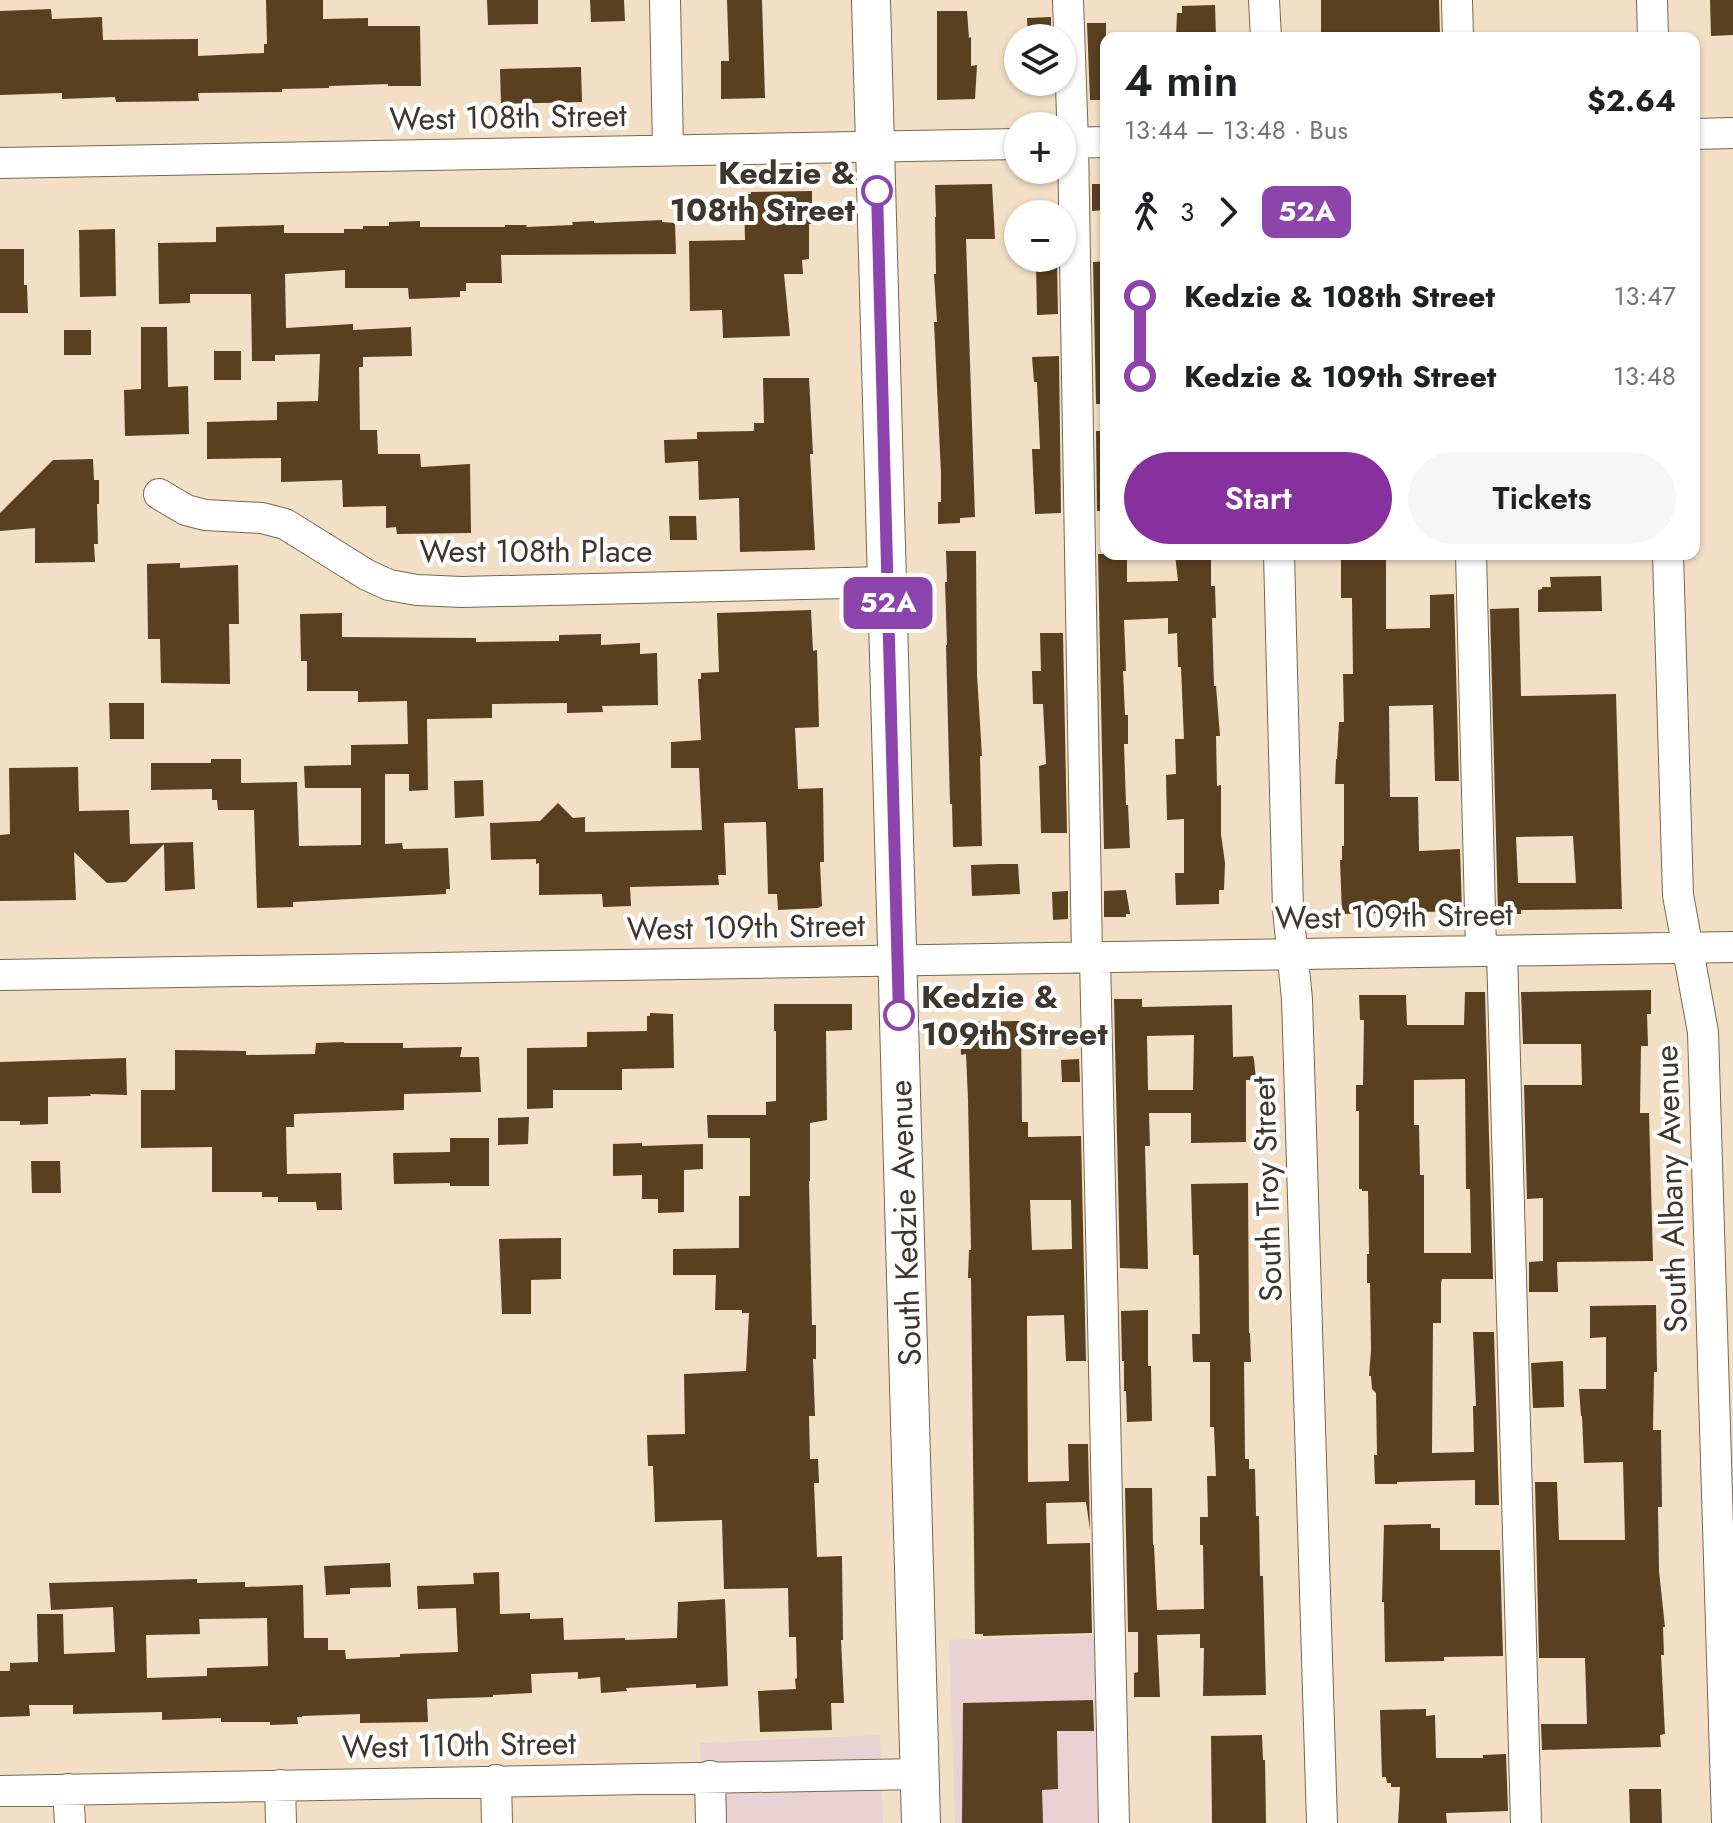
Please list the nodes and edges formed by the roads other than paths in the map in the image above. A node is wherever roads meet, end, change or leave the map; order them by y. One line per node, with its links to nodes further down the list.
1 (665, 0): 17 (street)
2 (871, 0): 16 (main road, South Kedzie Avenue)
3 (1068, 0): 10 (street)
4 (1264, 0): 7 (street)
5 (1457, 0): 8 (street)
6 (1652, 0): 9 (street)
7 (1266, 32)
8 (1458, 32)
9 (1653, 32)
10 (1067, 112)
11 (1733, 133): 12 (street)
12 (1700, 134)
13 (1100, 142): 14 (street)
14 (1076, 143)
15 (1004, 144): 16 (street, West 108th Street)
16 (875, 146): 17 (street, West 108th Street); 24 (main road, South Kedzie Avenue)
17 (668, 149): 18 (street, West 108th Street)
18 (0, 163)
19 (1068, 184): 29 (street)
20 (159, 494): 24 (street, West 108th Place)
21 (1279, 560): 28 (street, South Troy Street)
22 (1471, 560): 27 (street)
23 (1668, 560): 26 (street, South Albany Avenue)
24 (887, 582): 30 (main road, South Kedzie Avenue)
25 (1733, 947): 26 (street, West 109th Street)
26 (1689, 948): 27 (street, West 109th Street); 46 (street, South Albany Avenue)
27 (1492, 951): 28 (street, West 109th Street); 45 (street)
28 (1292, 954): 29 (street, West 109th Street); 44 (street, South Troy Street)
29 (1091, 957): 30 (street, West 109th Street); 43 (street)
30 (898, 960): 31 (street, West 109th Street); 32 (main road, South Kedzie Avenue)
31 (0, 975)
32 (919, 1774): 33 (street, West 110th Street); 42 (main road, South Kedzie Avenue)
33 (710, 1776): 34 (street, West 110th Street); 41 (street)
34 (496, 1780): 35 (street, West 110th Street); 40 (street)
35 (280, 1785): 36 (street, West 110th Street); 39 (street)
36 (68, 1789): 37 (street, West 110th Street); 38 (street)
37 (0, 1791)
38 (70, 1823)
39 (281, 1823)
40 (497, 1823)
41 (711, 1823)
42 (921, 1823)
43 (1114, 1823)
44 (1322, 1823)
45 (1526, 1823)
46 (1727, 1823)

